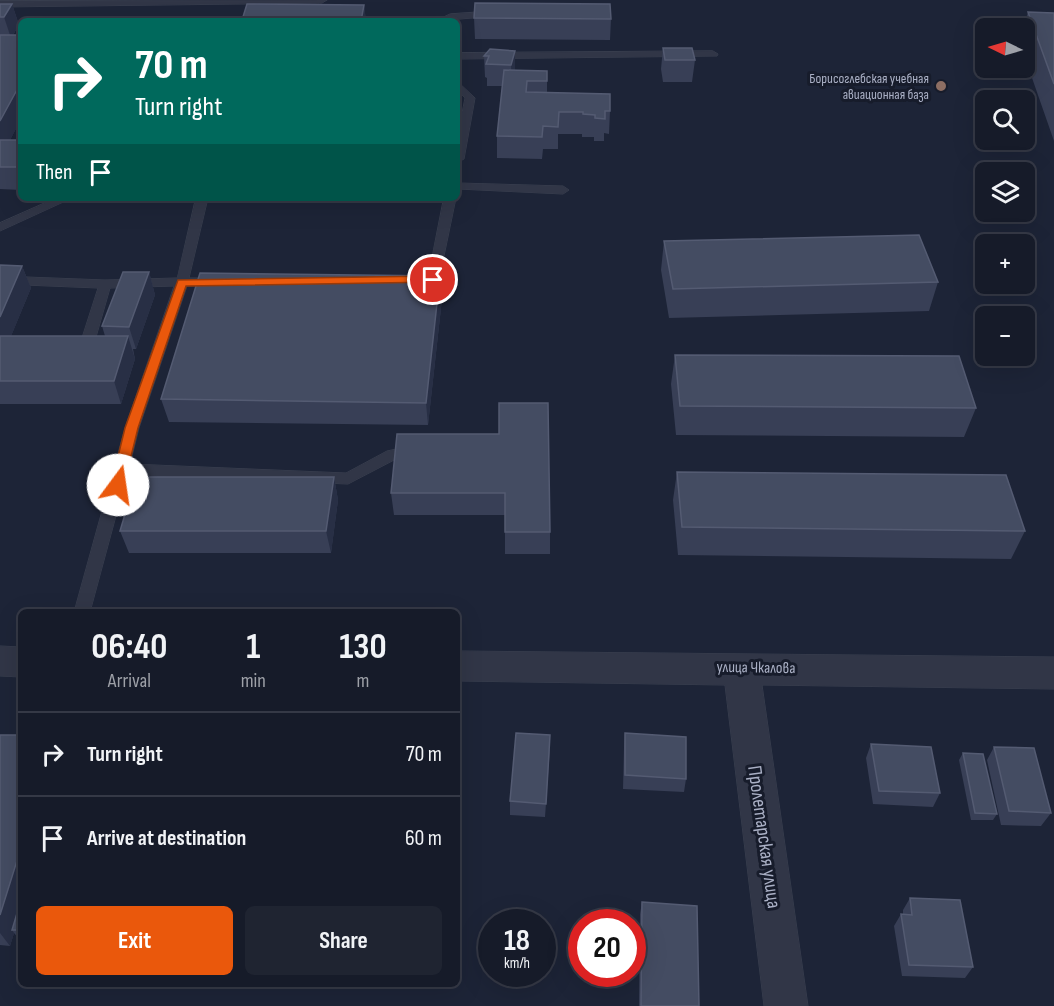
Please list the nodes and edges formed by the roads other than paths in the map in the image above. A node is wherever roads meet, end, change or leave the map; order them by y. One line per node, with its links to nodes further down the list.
1 (322, 0): 2 (lane)
2 (0, 4)
3 (507, 13): 4 (lane)
4 (448, 18)
5 (713, 54): 6 (lane)
6 (460, 56)
7 (460, 87): 8 (lane)
8 (460, 149)
9 (460, 186): 10 (lane)
10 (563, 190)
11 (59, 201): 14 (lane)
12 (201, 201): 17 (lane)
13 (449, 201): 16 (lane)
14 (0, 227)
15 (0, 280): 19 (lane)
16 (409, 280)
17 (182, 282): 18 (lane); 19 (lane); 22 (lane)
18 (230, 282)
19 (105, 284): 20 (lane)
20 (87, 344)
21 (430, 447): 22 (lane)
22 (122, 469): 23 (lane)
23 (83, 609)
24 (0, 662): 25 (street)
25 (18, 662)
26 (460, 666): 27 (street, улица Чкалова)
27 (741, 668): 28 (street, улица Чкалова); 29 (street, Пролетарская улица)
28 (1054, 673)
29 (786, 1006)

